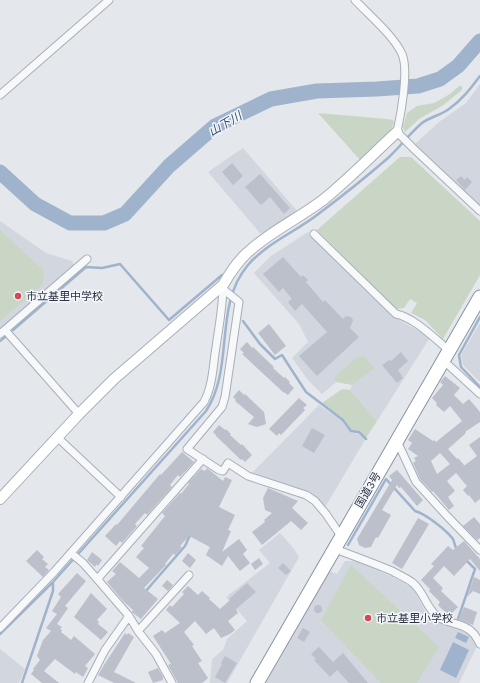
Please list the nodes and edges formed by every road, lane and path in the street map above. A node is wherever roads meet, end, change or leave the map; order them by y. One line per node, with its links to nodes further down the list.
1 (109, 0): 3 (street)
2 (355, 0): 4 (street)
3 (0, 95)
4 (397, 132): 5 (street); 8 (street)
5 (480, 211)
6 (314, 234): 11 (street)
7 (87, 259): 10 (street)
8 (223, 287): 13 (street); 16 (street); 17 (street)
9 (480, 297): 11 (highway, 国道3号)
10 (3, 332): 13 (street)
11 (447, 356): 12 (street); 15 (highway, 国道3号)
12 (480, 394)
13 (79, 414): 14 (street)
14 (57, 437): 17 (street); 18 (street)
15 (397, 441): 19 (highway, 国道3号); 21 (street)
16 (203, 459): 19 (street); 24 (street)
17 (121, 497): 22 (street)
18 (0, 499)
19 (341, 536): 20 (highway, 国道3号)
20 (335, 549): 28 (street); 31 (highway, 国道3号)
21 (480, 550)
22 (71, 553): 24 (street); 26 (street)
23 (189, 575): 27 (street)
24 (98, 580): 25 (street)
25 (128, 616): 27 (street); 29 (street)
26 (0, 628)
27 (138, 631): 30 (street)
28 (480, 644)
29 (88, 683)
30 (172, 683)
31 (257, 683)

